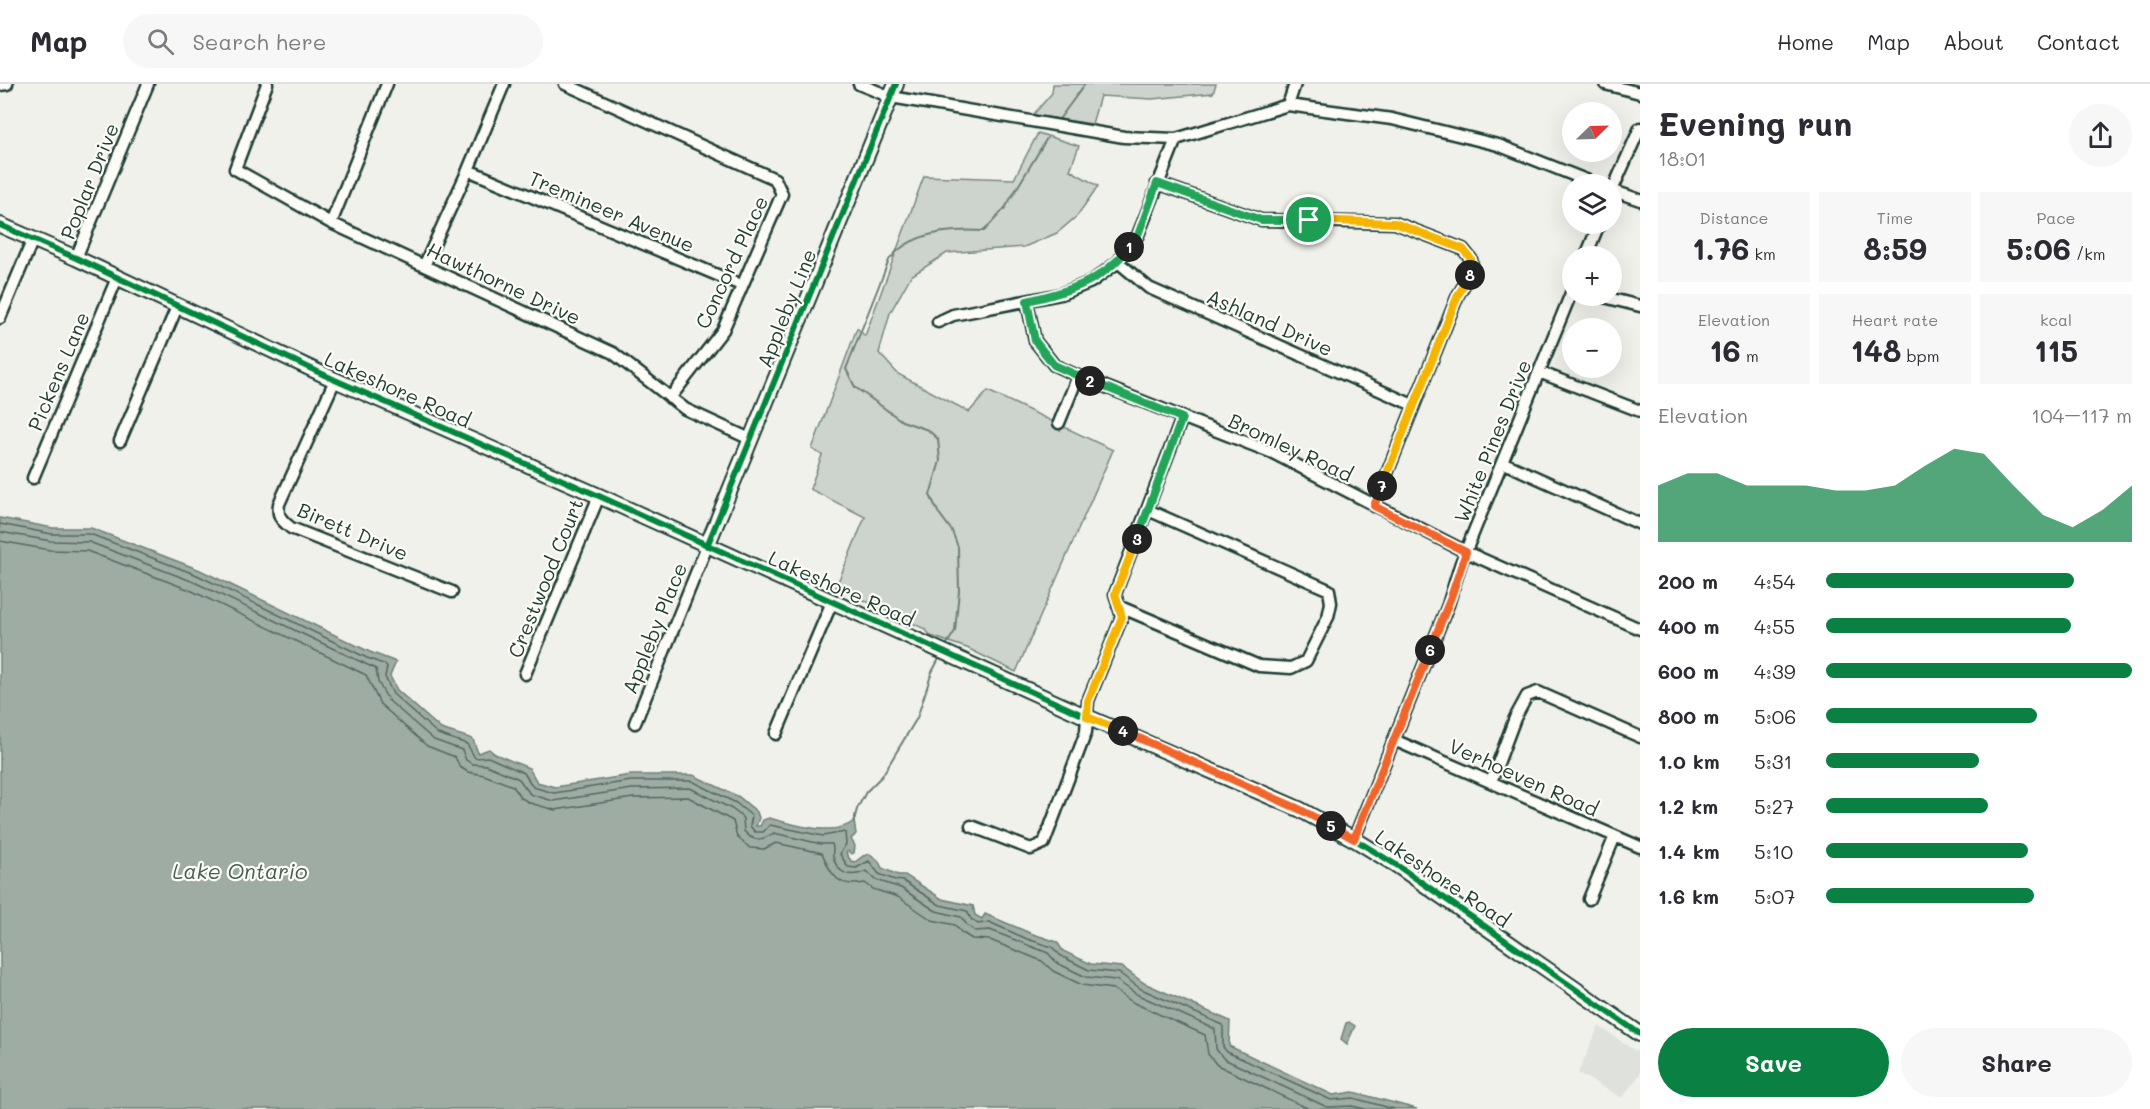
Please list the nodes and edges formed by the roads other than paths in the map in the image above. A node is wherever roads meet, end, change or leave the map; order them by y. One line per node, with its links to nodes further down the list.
1 (7, 84): 11 (street)
2 (148, 84): 26 (street, Poplar Drive)
3 (267, 84): 23 (street, Hawthorne Drive)
4 (387, 84): 23 (street)
5 (504, 84): 17 (street)
6 (564, 84): 30 (street, Concord Place)
7 (859, 84): 13 (street)
8 (896, 84): 13 (main road, Appleby Line)
9 (1295, 84): 14 (street)
10 (1605, 84): 12 (street)
11 (0, 85)
12 (1640, 93)
13 (891, 97): 16 (street); 46 (main road, Appleby Line)
14 (1288, 105): 16 (street); 18 (street)
15 (1640, 128): 19 (street)
16 (1176, 139): 20 (street)
17 (468, 170): 28 (street); 30 (street, Tremineer Avenue)
18 (1571, 174)
19 (1619, 174)
20 (1157, 183): 27 (street); 42 (street)
21 (1622, 195): 22 (street)
22 (1640, 200)
23 (331, 223): 28 (street, Hawthorne Drive)
24 (0, 225): 25 (main road, Lakeshore Road)
25 (33, 239): 26 (main road, Lakeshore Road); 36 (street)
26 (76, 258): 29 (main road, Lakeshore Road)
27 (1118, 262): 31 (street); 42 (street, Ashland Drive)
28 (424, 266): 41 (street, Hawthorne Drive)
29 (117, 278): 35 (main road, Lakeshore Road); 49 (street, Pickens Lane)
30 (741, 285): 41 (street, Concord Place)
31 (1027, 301): 37 (street); 39 (street, Bromley Road)
32 (1622, 302): 34 (street)
33 (1566, 306): 38 (street, White Pines Drive)
34 (1640, 306)
35 (177, 307): 40 (main road, Lakeshore Road); 47 (street)
36 (0, 318)
37 (938, 322)
38 (1539, 372): 43 (street); 48 (street, White Pines Drive)
39 (1078, 376): 44 (street, Bromley Road); 45 (street)
40 (335, 380): 50 (main road, Lakeshore Road); 56 (street, Birett Drive)
41 (670, 398): 46 (street, Hawthorne Drive)
42 (1413, 405): 51 (street)
43 (1640, 411)
44 (1182, 418): 51 (street, Bromley Road); 52 (street)
45 (1059, 423)
46 (750, 439): 54 (main road, Appleby Line)
47 (120, 441)
48 (1502, 462): 53 (street); 55 (street, White Pines Drive)
49 (33, 478)
50 (599, 496): 54 (main road, Lakeshore Road); 60 (street, Crestwood Court)
51 (1374, 506): 55 (street, Bromley Road)
52 (1148, 510): 58 (street); 58 (street)
53 (1640, 524)
54 (707, 546): 57 (main road, Lakeshore Road); 62 (street, Appleby Place)
55 (1466, 552): 59 (street, Bromley Road); 65 (street, White Pines Drive)
56 (452, 592)
57 (832, 602): 61 (main road, Lakeshore Road); 63 (street)
58 (1118, 606): 61 (street)
59 (1640, 629)
60 (525, 674)
61 (1087, 717): 67 (street); 69 (main road, Lakeshore Road)
62 (634, 723)
63 (776, 734)
64 (1640, 737): 66 (street)
65 (1394, 740): 66 (street, Verhoeven Road); 69 (street, White Pines Drive)
66 (1491, 782): 68 (street, Verhoeven Road)
67 (971, 826)
68 (1615, 836): 70 (street, Verhoeven Road); 71 (street)
69 (1354, 839): 72 (main road, Lakeshore Road)
70 (1640, 847)
71 (1589, 899)
72 (1640, 1034)

